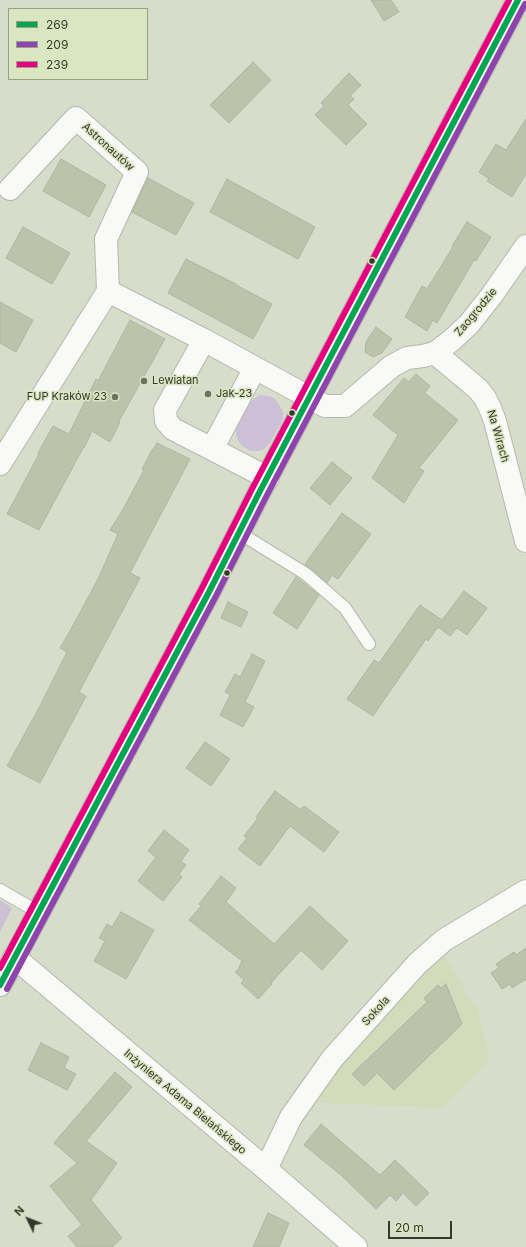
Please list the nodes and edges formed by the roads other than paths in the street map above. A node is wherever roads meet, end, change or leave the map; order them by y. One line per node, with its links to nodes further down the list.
1 (518, 0): 8 (street)
2 (10, 189): 4 (street, Astronautów)
3 (526, 246): 6 (street, Zaogrodzie)
4 (108, 291): 5 (street); 10 (street)
5 (204, 340): 7 (street); 9 (street)
6 (435, 352): 8 (street, Zaogrodzie); 13 (street, Na Wirach)
7 (255, 368): 8 (street); 9 (street)
8 (309, 399): 11 (street)
9 (212, 449): 11 (street)
10 (0, 464)
11 (268, 478): 12 (street)
12 (238, 532): 14 (lane); 17 (street)
13 (526, 541)
14 (369, 644)
15 (0, 890): 17 (lane)
16 (526, 891): 20 (street, Sokola)
17 (38, 912): 18 (street)
18 (14, 957): 19 (street); 20 (street, Inżyniera Adama Bielańskiego)
19 (0, 985)
20 (266, 1169): 21 (street, Inżyniera Adama Bielańskiego)
21 (356, 1247)

